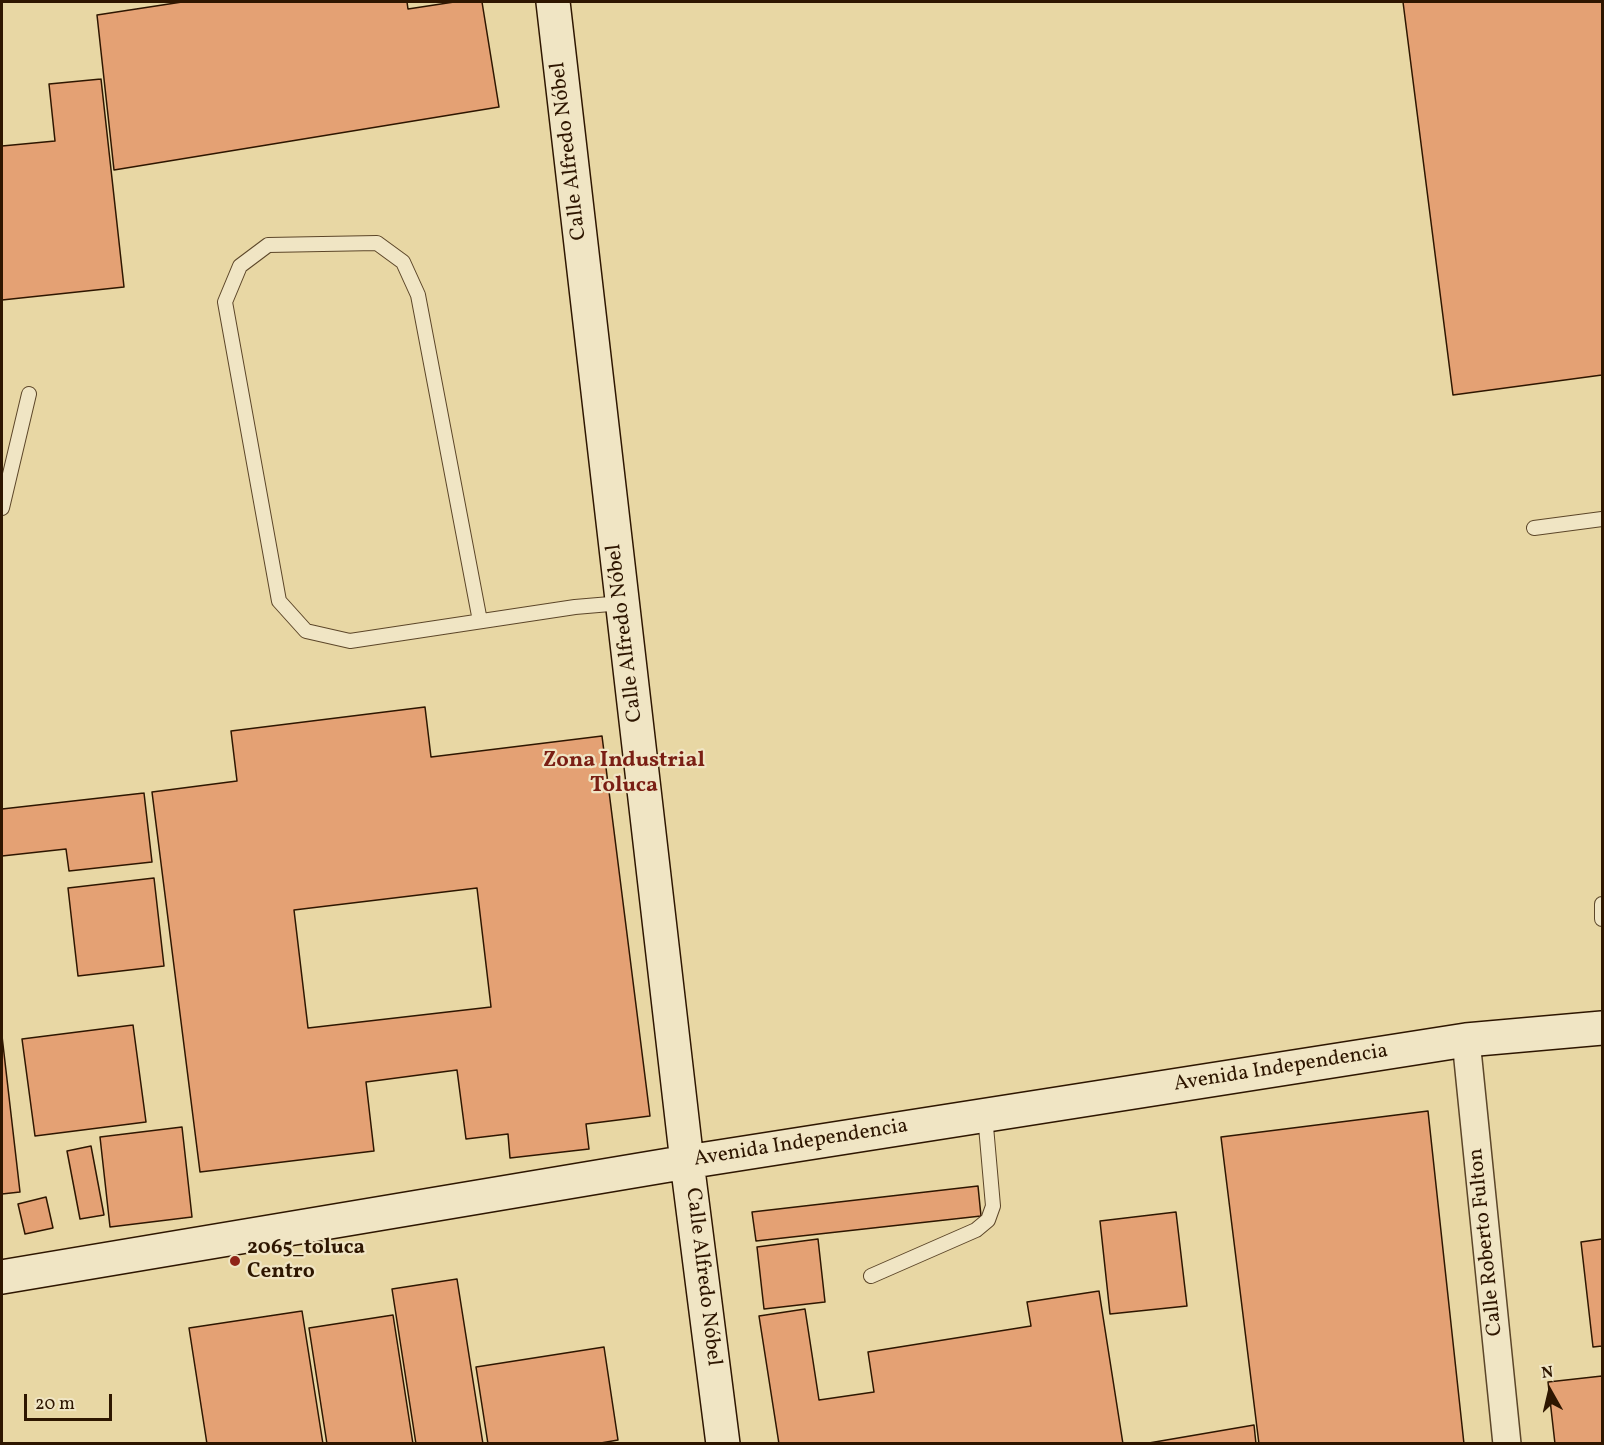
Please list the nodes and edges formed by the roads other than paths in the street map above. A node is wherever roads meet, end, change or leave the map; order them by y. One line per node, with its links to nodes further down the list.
1 (553, 2): 6 (main road, Calle Alfredo Nóbel)
2 (29, 394): 3 (lane)
3 (2, 508)
4 (1602, 519): 5 (lane)
5 (1534, 528)
6 (622, 603): 7 (lane); 13 (main road, Calle Alfredo Nóbel)
7 (480, 621): 7 (lane)
8 (1602, 904): 9 (lane)
9 (1602, 919)
10 (1602, 1028): 11 (main road, Avenida Independencia)
11 (1466, 1040): 12 (main road, Avenida Independencia); 17 (street, Calle Roberto Fulton)
12 (985, 1115): 13 (main road, Avenida Independencia); 14 (lane)
13 (687, 1162): 15 (main road, Avenida Independencia); 16 (main road, Calle Alfredo Nóbel)
14 (871, 1276)
15 (2, 1277)
16 (723, 1443)
17 (1507, 1443)

